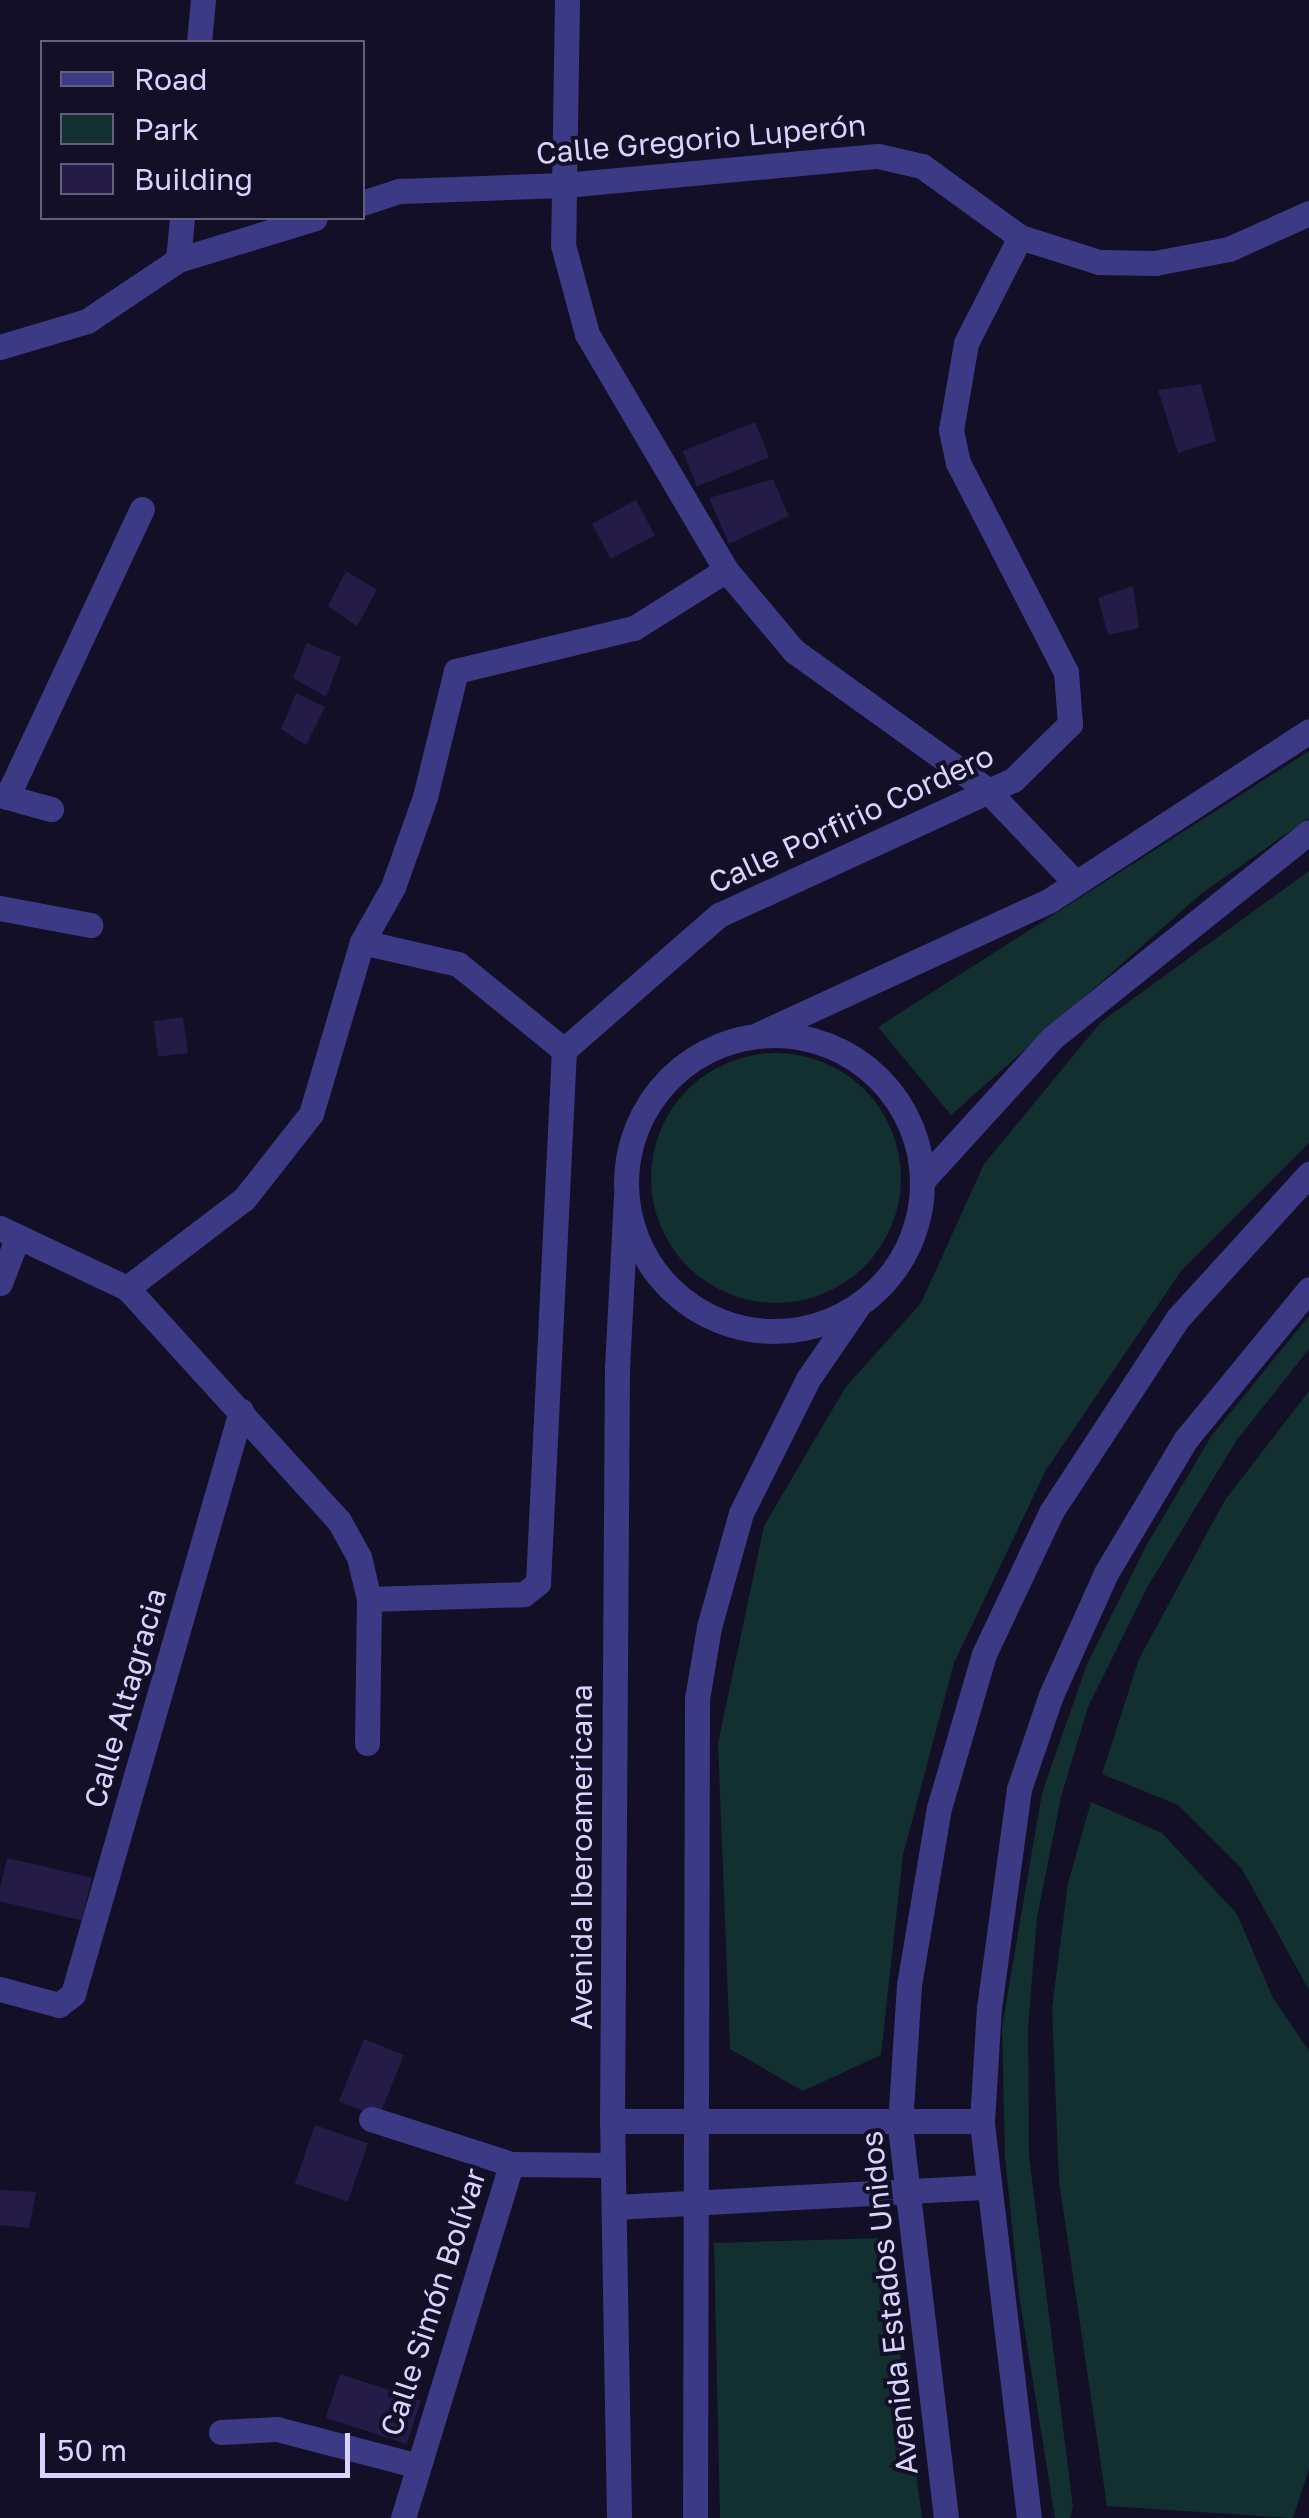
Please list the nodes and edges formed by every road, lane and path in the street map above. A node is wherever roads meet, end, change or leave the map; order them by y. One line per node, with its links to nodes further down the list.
1 (203, 0): 3 (street)
2 (567, 0): 4 (street)
3 (199, 40)
4 (564, 185): 5 (street, Calle Gregorio Luperón); 9 (street, Calle Gregorio Luperón); 13 (street)
5 (365, 202)
6 (1309, 213): 9 (street, Calle Gregorio Luperón)
7 (182, 220): 10 (street)
8 (308, 220): 10 (street)
9 (1020, 237): 15 (street, Calle Porfirio Cordero)
10 (178, 260): 11 (street)
11 (0, 347)
12 (142, 508): 16 (street)
13 (726, 570): 15 (street); 22 (street)
14 (1309, 731): 19 (street)
15 (986, 789): 19 (street); 24 (street, Calle Porfirio Cordero)
16 (3, 796): 17 (street)
17 (52, 809)
18 (1309, 832): 26 (street)
19 (1075, 882): 23 (street)
20 (0, 908): 21 (street)
21 (90, 925)
22 (362, 942): 24 (street); 30 (street)
23 (758, 1035): 26 (street); 27 (street)
24 (564, 1050): 34 (street)
25 (1309, 1174): 41 (street, Avenida Estados Unidos)
26 (923, 1180): 32 (street)
27 (626, 1198): 32 (street); 38 (street, Avenida Iberoamericana)
28 (9, 1232): 29 (street); 30 (street)
29 (0, 1284)
30 (126, 1288): 33 (street)
31 (1309, 1290): 39 (street)
32 (856, 1309): 40 (street)
33 (241, 1411): 34 (street); 36 (street, Calle Altagracia)
34 (369, 1600): 35 (street)
35 (366, 1743)
36 (0, 1989)
37 (371, 2119): 42 (street)
38 (612, 2121): 40 (street); 43 (street, Avenida Iberoamericana)
39 (982, 2121): 41 (street); 44 (street)
40 (696, 2124): 41 (street); 46 (street)
41 (900, 2124): 45 (street, Avenida Estados Unidos)
42 (511, 2164): 43 (street); 49 (street, Calle Simón Bolívar)
43 (612, 2165): 47 (street, Avenida Iberoamericana)
44 (986, 2187): 45 (street); 54 (street)
45 (905, 2196): 46 (street); 53 (street, Avenida Estados Unidos)
46 (695, 2204): 47 (street); 52 (street)
47 (615, 2207): 51 (street, Avenida Iberoamericana)
48 (222, 2432): 49 (street)
49 (414, 2465): 50 (street, Calle Simón Bolívar)
50 (402, 2518)
51 (619, 2518)
52 (695, 2518)
53 (946, 2518)
54 (1029, 2518)

